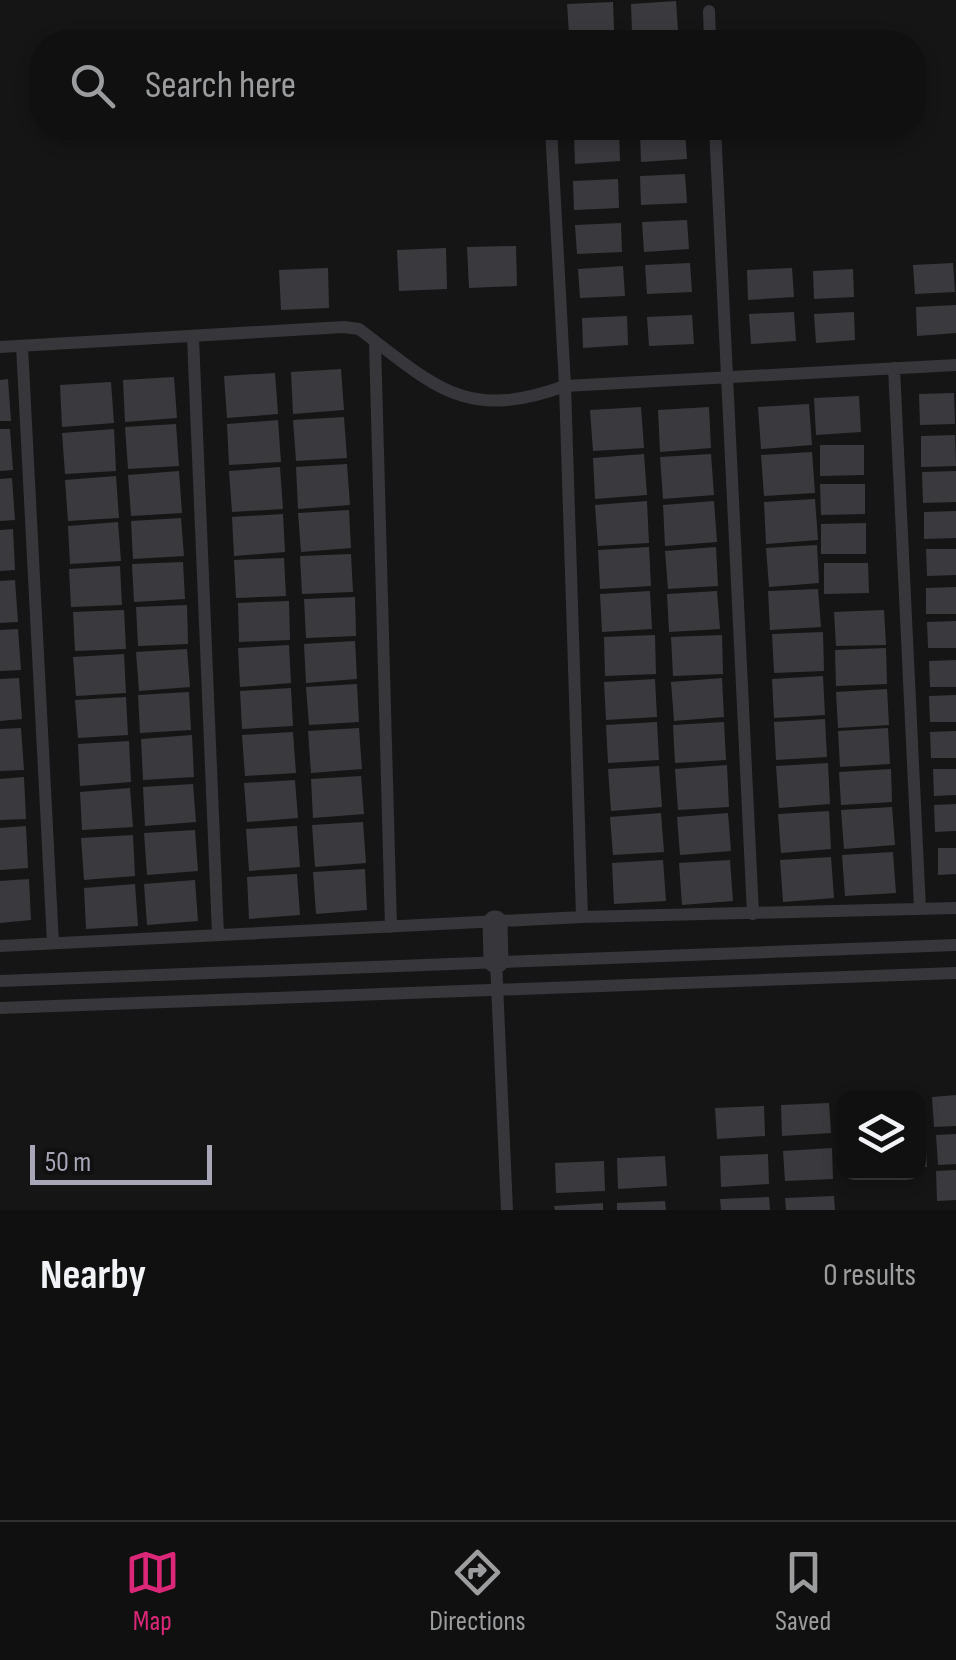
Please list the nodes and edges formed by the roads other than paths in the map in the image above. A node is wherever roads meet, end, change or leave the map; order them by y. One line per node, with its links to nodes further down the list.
1 (709, 12): 2 (lane)
2 (710, 30)
3 (552, 140): 12 (lane)
4 (716, 140): 11 (lane)
5 (194, 337): 6 (lane); 7 (lane); 19 (lane)
6 (375, 343): 12 (lane); 18 (lane)
7 (22, 346): 8 (lane); 20 (lane)
8 (0, 347)
9 (956, 365): 10 (lane)
10 (894, 368): 11 (lane); 14 (lane)
11 (730, 375): 12 (lane); 15 (lane)
12 (565, 386): 16 (lane)
13 (956, 908): 14 (lane)
14 (920, 909): 15 (lane)
15 (753, 914): 16 (lane)
16 (582, 917): 17 (lane)
17 (495, 924): 18 (lane); 23 (street)
18 (391, 927): 19 (lane)
19 (218, 935): 20 (lane)
20 (53, 943): 22 (lane)
21 (956, 945): 23 (lane)
22 (0, 946)
23 (496, 961): 25 (lane); 26 (lane)
24 (956, 972): 26 (lane)
25 (0, 981)
26 (498, 993): 27 (lane); 28 (lane)
27 (0, 1008)
28 (508, 1210)

